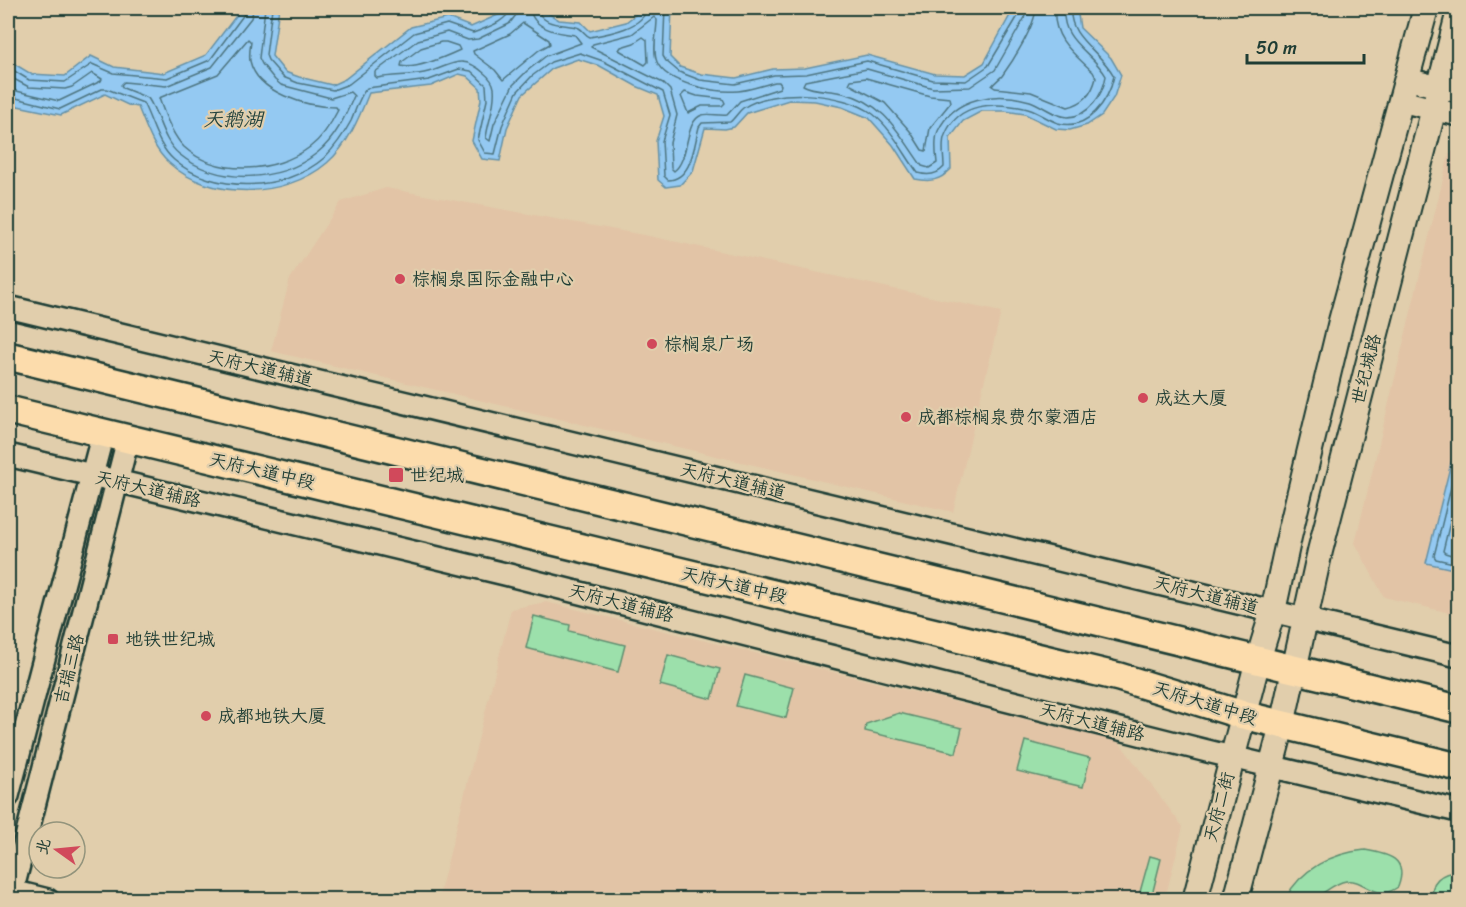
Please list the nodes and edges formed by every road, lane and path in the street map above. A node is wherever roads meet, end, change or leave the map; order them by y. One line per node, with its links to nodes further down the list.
1 (1426, 8): 3 (main road, 世纪城路)
2 (1458, 15): 4 (main road, 世纪城路)
3 (1404, 90): 4 (street); 13 (main road, 世纪城路)
4 (1444, 97): 5 (street); 14 (main road, 世纪城路)
5 (1458, 116)
6 (8, 307): 13 (street, 天府大道辅道)
7 (8, 356): 16 (main road)
8 (8, 410): 9 (main road, 天府大道中段)
9 (116, 436): 11 (street, 吉瑞三路); 12 (street, 吉瑞三路); 19 (main road, 天府大道中段)
10 (8, 455): 11 (street, 天府大道辅路)
11 (92, 475): 12 (street, 天府大道辅路); 24 (street, 吉瑞三路)
12 (117, 482): 21 (street, 天府大道辅路); 26 (street, 吉瑞三路)
13 (1273, 611): 14 (street, 天府大道辅道); 16 (main road, 世纪城路)
14 (1306, 620): 15 (street, 天府大道辅道); 17 (main road, 世纪城路)
15 (1458, 656)
16 (1258, 660): 17 (main road); 19 (main road, 世纪城路)
17 (1294, 669): 18 (main road); 20 (main road, 世纪城路)
18 (1458, 709)
19 (1243, 715): 20 (main road, 天府大道中段); 21 (main road, 天府二街)
20 (1282, 725): 22 (main road); 23 (main road, 天府大道中段)
21 (1233, 757): 22 (street); 28 (main road, 天府二街)
22 (1271, 766): 25 (street); 29 (main road)
23 (1458, 767)
24 (8, 796)
25 (1458, 811)
26 (10, 893): 27 (street)
27 (48, 900)
28 (1195, 900)
29 (1236, 900)

